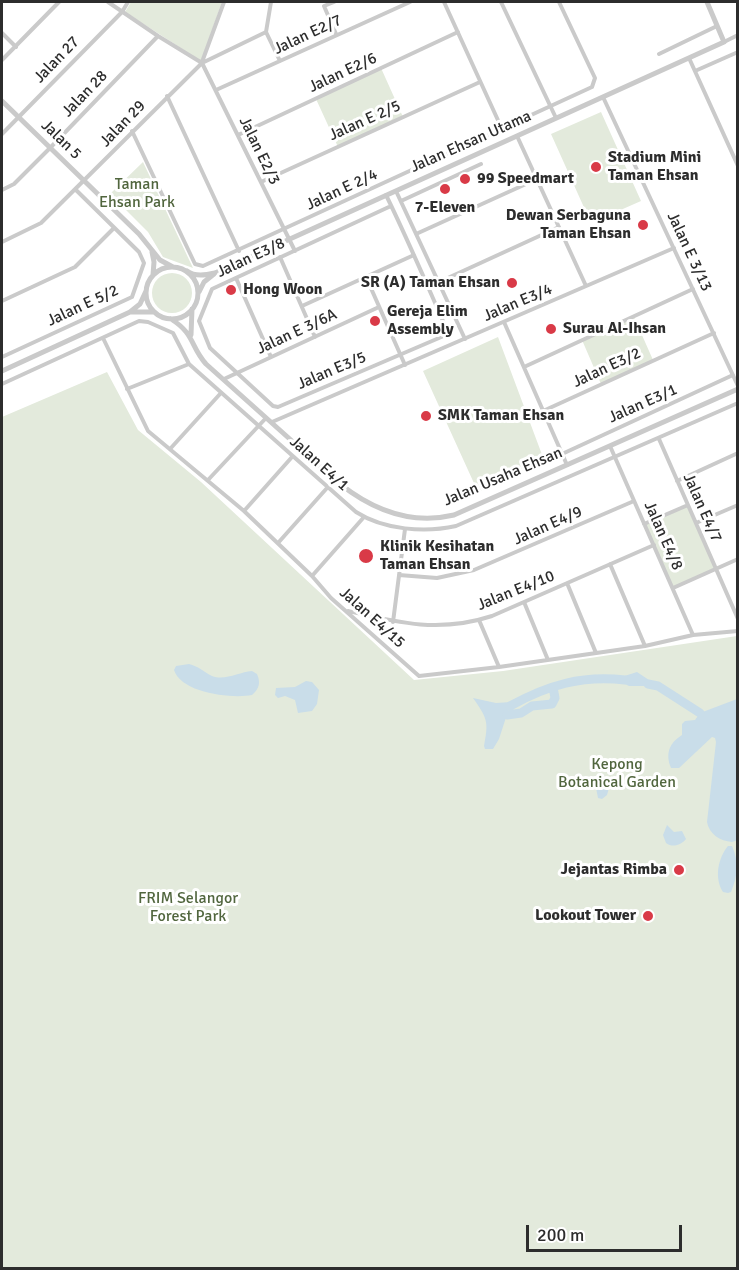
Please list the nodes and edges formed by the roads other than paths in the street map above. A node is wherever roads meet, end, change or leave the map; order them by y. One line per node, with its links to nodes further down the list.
1 (59, 2): 22 (street)
2 (108, 2): 13 (street)
3 (128, 2): 13 (street, Jalan 27)
4 (225, 2): 28 (street)
5 (271, 2): 15 (street)
6 (334, 2): 12 (street)
7 (410, 2): 18 (street, Jalan E2/7)
8 (444, 2): 16 (street)
9 (501, 2): 35 (street)
10 (559, 2): 35 (street, Jalan E 2/4)
11 (707, 2): 14 (street)
12 (325, 4): 18 (street)
13 (122, 12): 20 (street); 36 (street, Jalan 27)
14 (717, 26): 21 (street); 24 (street)
15 (266, 32): 27 (street); 28 (street)
16 (458, 32): 30 (street); 41 (street, Jalan E2/6)
17 (2, 33): 22 (street)
18 (336, 34): 27 (street, Jalan E2/7)
19 (738, 35): 21 (street, Jalan Ehsan Utama)
20 (158, 36): 28 (street); 43 (street, Jalan 28)
21 (724, 42): 25 (street, Jalan Ehsan Utama)
22 (16, 46): 26 (street)
23 (738, 52): 29 (street)
24 (659, 54)
25 (689, 58): 29 (street); 33 (street, Jalan Ehsan Utama)
26 (2, 60)
27 (280, 61): 31 (street, Jalan E2/7)
28 (202, 63): 31 (street, Jalan E2/3); 32 (street, Jalan 29)
29 (695, 71): 45 (street)
30 (480, 82): 38 (street); 48 (street, Jalan E 2/5)
31 (216, 90): 41 (street, Jalan E2/3)
32 (167, 96): 39 (street, Jalan 29); 63 (street)
33 (603, 97): 37 (street, Jalan Ehsan Utama); 61 (street, Jalan E 3/13)
34 (2, 101): 36 (street, Jalan 5)
35 (551, 107): 37 (street); 38 (street, Jalan E 2/4)
36 (18, 118): 40 (street, Jalan 27); 43 (street, Jalan 5)
37 (556, 118): 42 (street, Jalan Ehsan Utama)
38 (502, 129): 57 (street, Jalan E 2/4)
39 (132, 131): 47 (street, Jalan 29); 63 (street, Jalan E 2/4)
40 (2, 134)
41 (238, 135): 48 (street, Jalan E2/3)
42 (517, 136): 46 (street); 51 (street, Jalan Ehsan Utama)
43 (50, 148): 47 (street, Jalan 5); 49 (street, Jalan 28)
44 (481, 164): 53 (street)
45 (738, 166)
46 (537, 179): 55 (street); 58 (street)
47 (85, 181): 50 (street, Jalan 29); 62 (street, Jalan 5)
48 (261, 182): 57 (street, Jalan E2/3)
49 (2, 190)
50 (76, 190): 56 (street); 60 (street, Jalan 29)
51 (396, 191): 52 (street, Jalan Ehsan Utama); 53 (street)
52 (386, 195): 54 (street); 59 (street, Jalan Ehsan Utama)
53 (401, 201): 58 (street)
54 (391, 206): 64 (street, Jalan E3/8); 65 (street)
55 (559, 227): 73 (street); 74 (street)
56 (114, 228): 78 (street); 93 (street, Jalan E 5/2)
57 (284, 230): 59 (street, Jalan E2/3); 63 (street, Jalan E 2/4)
58 (416, 234): 73 (street)
59 (289, 240): 64 (street, Jalan E2/3); 69 (street, Jalan Ehsan Utama)
60 (2, 242)
61 (674, 248): 74 (street, Jalan E3/4); 75 (street, Jalan E 3/13)
62 (151, 250): 67 (street, Jalan 5); 70 (street)
63 (239, 251)
64 (295, 251): 66 (street, Jalan E3/8)
65 (414, 255): 71 (street); 92 (street, Jalan E3/5)
66 (280, 257): 72 (street, Jalan E3/8); 79 (street)
67 (173, 267): 68 (street); 70 (street)
68 (187, 272): 69 (street, Jalan Ehsan Utama); 77 (street)
69 (215, 273): 77 (street, Jalan Ehsan Utama)
70 (153, 275): 76 (street)
71 (366, 277): 79 (street); 80 (street)
72 (236, 278): 94 (street); 100 (street, Jalan E3/8)
73 (439, 282): 90 (street)
74 (586, 286): 85 (street, Jalan E3/4)
75 (693, 289): 86 (street, Jalan E 3/13); 98 (street)
76 (146, 291): 82 (street); 83 (street)
77 (198, 294): 81 (street)
78 (2, 300)
79 (302, 306): 87 (street)
80 (379, 307): 87 (street, Jalan E 3/6A); 92 (street)
81 (192, 309): 84 (street); 88 (street)
82 (130, 312): 83 (street); 91 (street)
83 (154, 312): 84 (street)
84 (171, 319): 88 (street, Jalan Usaha Ehsan)
85 (504, 322): 90 (street, Jalan E3/4); 98 (street)
86 (714, 333): 101 (street, Jalan E 3/13); 108 (street, Jalan E3/2)
87 (315, 336): 94 (street, Jalan E 3/6A)
88 (191, 337): 102 (street, Jalan Usaha Ehsan)
89 (103, 338): 95 (street, Jalan E4/1); 96 (street, Jalan E4/1); 105 (street, Jalan E4/15)
90 (465, 339): 97 (street, Jalan E3/4)
91 (39, 354): 95 (street); 99 (street)
92 (400, 356): 97 (street); 100 (street, Jalan E3/5)
93 (2, 357)
94 (271, 357): 100 (street, Jalan E 3/6A)
95 (44, 364): 103 (street, Jalan E4/1)
96 (189, 364): 105 (street); 106 (street, Jalan E4/1)
97 (405, 365): 110 (street, Jalan E3/4)
98 (524, 367): 108 (street)
99 (2, 371)
100 (236, 373): 102 (street, Jalan E 3/6A)
101 (733, 375): 104 (street, Jalan E 3/13); 116 (street, Jalan E3/1)
102 (224, 379): 109 (street, Jalan Usaha Ehsan)
103 (2, 384)
104 (738, 387): 113 (street, Jalan Usaha Ehsan)
105 (127, 389): 114 (street, Jalan E4/15)
106 (220, 394): 111 (street, Jalan E4/1); 114 (street)
107 (738, 403): 112 (street, Jalan E4/1)
108 (543, 411): 116 (street)
109 (266, 418): 110 (street, Jalan Usaha Ehsan); 111 (street)
110 (272, 422): 127 (street, Jalan Usaha Ehsan)
111 (257, 426): 117 (street, Jalan E4/1); 120 (street)
112 (659, 439): 118 (street, Jalan E4/1); 121 (street, Jalan E4/7)
113 (610, 446): 118 (street, Jalan E4/8); 119 (street, Jalan Usaha Ehsan)
114 (170, 449): 120 (street, Jalan E4/15)
115 (738, 453): 121 (street)
116 (562, 454): 119 (street)
117 (292, 457): 122 (street, Jalan E4/1); 126 (street)
118 (615, 458): 123 (street, Jalan E4/8); 131 (street, Jalan E4/1)
119 (567, 465): 127 (street, Jalan Usaha Ehsan)
120 (208, 480): 126 (street, Jalan E4/15)
121 (677, 481): 124 (street, Jalan E4/7)
122 (327, 488): 128 (street, Jalan E4/1); 133 (street)
123 (634, 501): 130 (street, Jalan E4/8); 138 (street, Jalan E4/9)
124 (688, 505): 129 (street, Jalan E4/7); 130 (street)
125 (738, 505): 129 (street)
126 (244, 511): 133 (street, Jalan E4/15)
127 (454, 515): 131 (street)
128 (364, 517): 132 (street, Jalan E4/1); 139 (street)
129 (696, 523): 137 (street, Jalan E4/7)
130 (644, 524): 134 (street, Jalan E4/8)
131 (456, 526): 132 (street, Jalan E4/1)
132 (405, 529): 138 (street)
133 (278, 543): 139 (street, Jalan E4/15)
134 (654, 545): 136 (street, Jalan E4/10); 141 (street, Jalan E4/8)
135 (738, 559): 137 (street)
136 (610, 564): 140 (street, Jalan E4/10); 149 (street)
137 (716, 569): 141 (street); 144 (street, Jalan E4/7)
138 (399, 575): 146 (street)
139 (312, 576): 143 (street, Jalan E4/15)
140 (567, 583): 142 (street, Jalan E4/10); 150 (street)
141 (673, 588): 148 (street, Jalan E4/8)
142 (524, 602): 145 (street, Jalan E4/10); 151 (street)
143 (346, 611): 146 (street, Jalan E4/10); 152 (street, Jalan E4/15)
144 (738, 619)
145 (479, 620): 146 (street, Jalan E4/10); 152 (street)
146 (393, 622)
147 (738, 632): 148 (street, Jalan E4/15)
148 (693, 635): 149 (street, Jalan E4/15)
149 (645, 646): 150 (street, Jalan E4/15)
150 (596, 653): 151 (street, Jalan E4/15)
151 (548, 660): 152 (street, Jalan E4/15)
152 (499, 667)

